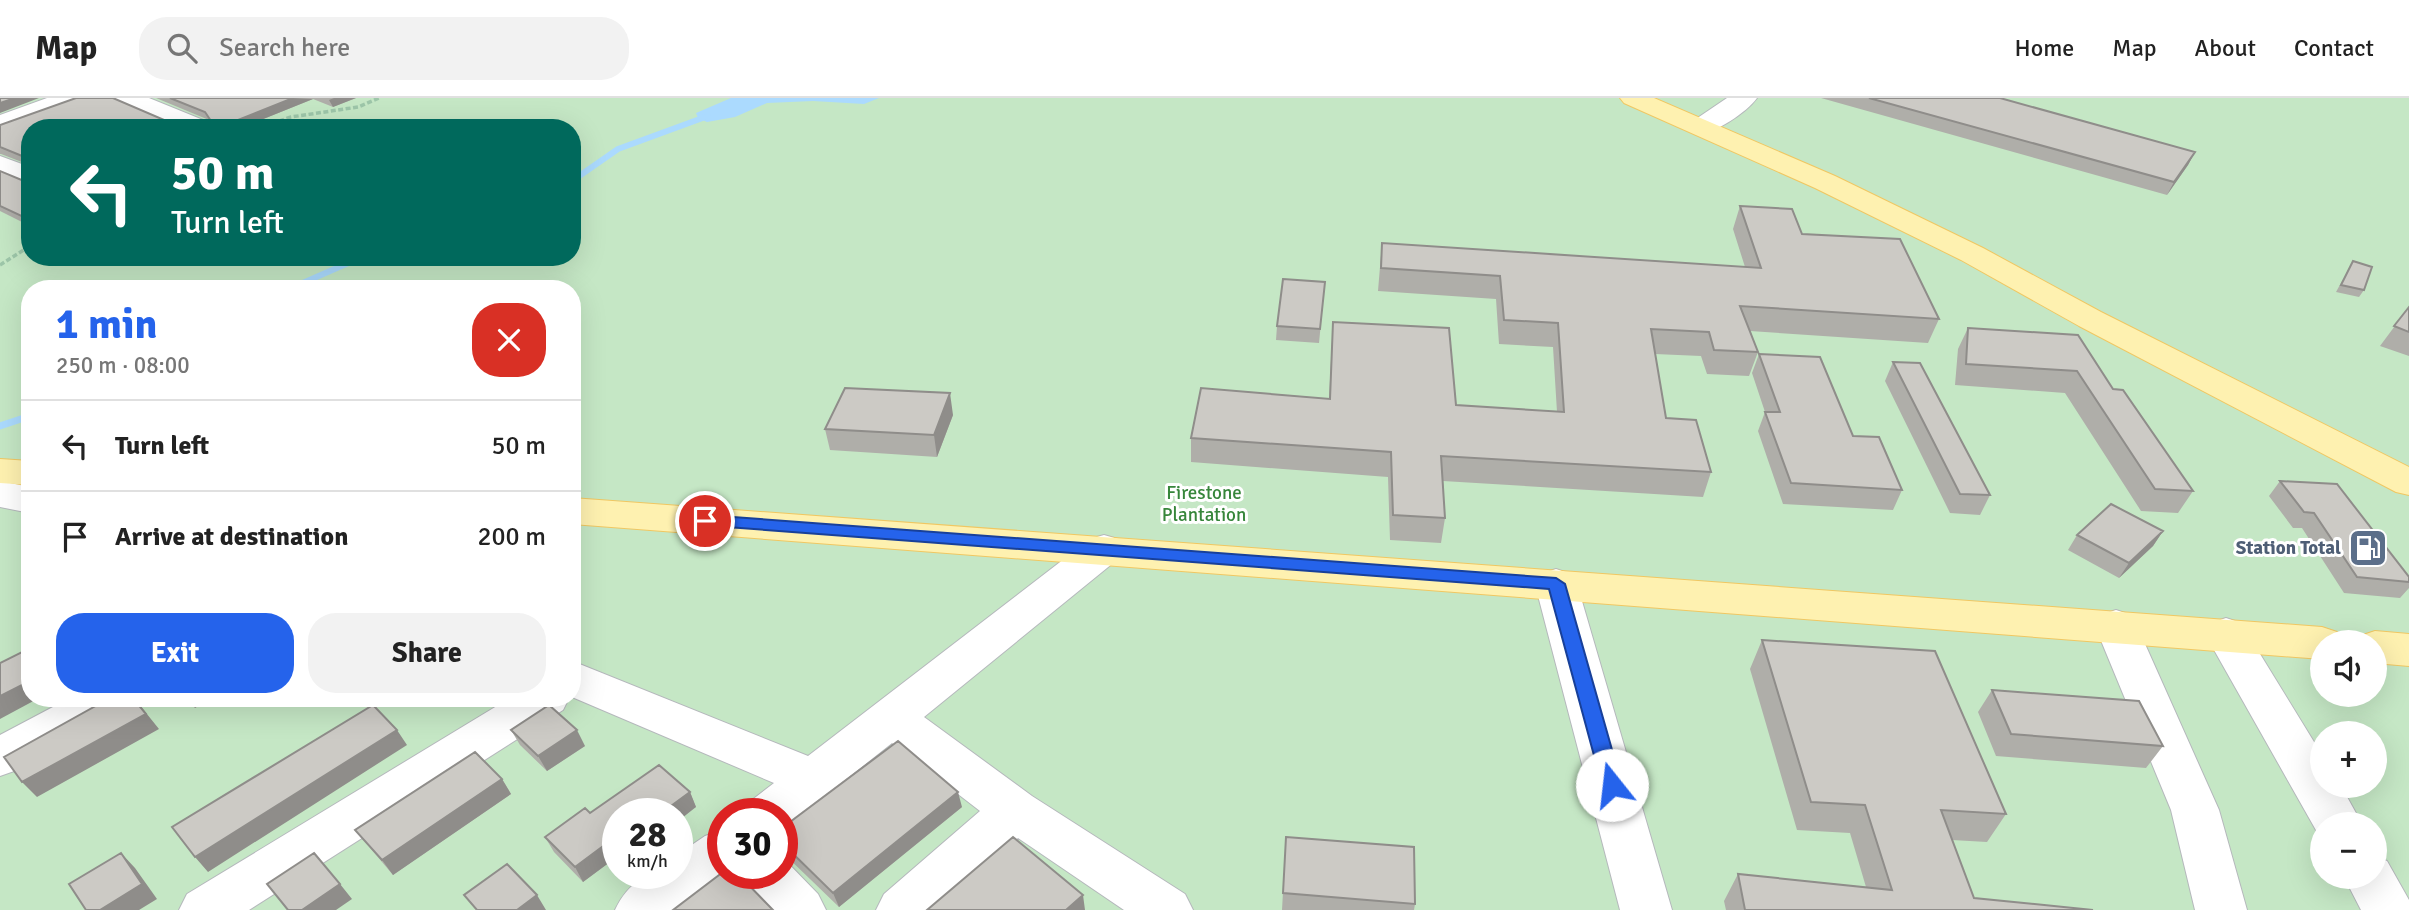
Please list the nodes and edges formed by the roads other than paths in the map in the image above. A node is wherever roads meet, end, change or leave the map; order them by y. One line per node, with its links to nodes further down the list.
1 (127, 98): 5 (street)
2 (1633, 98): 7 (main road)
3 (1744, 98): 7 (street)
4 (49, 101): 6 (street)
5 (177, 119)
6 (0, 124)
7 (1702, 127): 12 (main road)
8 (0, 164): 9 (street)
9 (21, 174)
10 (0, 471): 11 (main road)
11 (21, 472)
12 (2409, 484)
13 (0, 494): 14 (street)
14 (21, 498)
15 (581, 513): 16 (main road)
16 (1104, 550): 17 (main road); 26 (street)
17 (1556, 584): 18 (main road); 40 (street)
18 (2116, 626): 19 (main road); 41 (street)
19 (2226, 635): 20 (main road); 31 (street)
20 (2310, 642)
21 (2387, 648): 22 (main road)
22 (2409, 650)
23 (581, 691): 28 (street)
24 (93, 707): 27 (street)
25 (536, 707): 36 (street)
26 (892, 718): 28 (street); 30 (street)
27 (0, 757)
28 (812, 778): 29 (street)
29 (788, 798)
30 (1016, 810): 35 (street); 39 (street)
31 (2331, 812)
32 (707, 863): 37 (street)
33 (780, 889): 38 (street)
34 (2376, 889): 42 (street)
35 (1140, 904)
36 (205, 910)
37 (641, 910)
38 (800, 910)
39 (902, 910)
40 (1646, 910)
41 (2221, 910)
42 (2388, 910)

